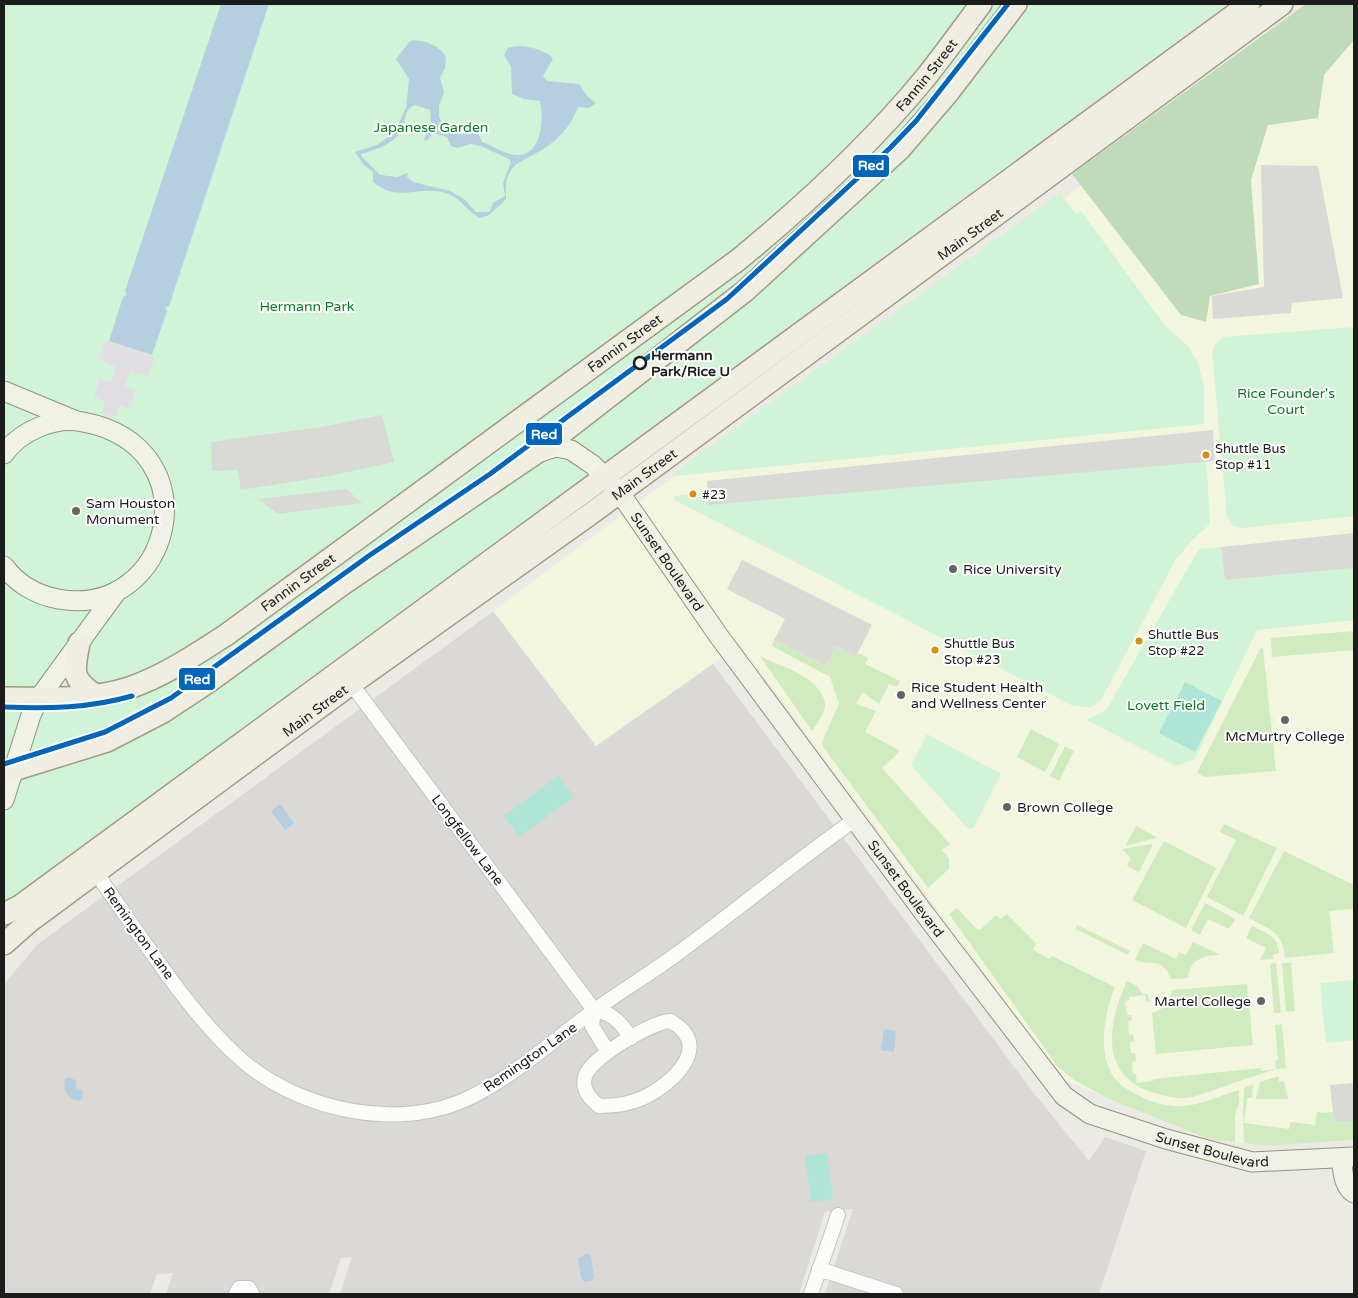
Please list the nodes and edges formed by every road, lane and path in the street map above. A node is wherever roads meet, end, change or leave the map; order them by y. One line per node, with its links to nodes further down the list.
1 (982, 4): 14 (main road, Fannin Street)
2 (1016, 4): 7 (main road, Fannin Street)
3 (1249, 4): 9 (main road, Main Street)
4 (1282, 4): 9 (main road, Main Street)
5 (4, 391): 6 (main road)
6 (74, 420): 8 (main road); 11 (main road)
7 (536, 453): 9 (main road, Sunset Boulevard); 17 (main road, Fannin Street)
8 (4, 454)
9 (613, 485): 13 (main road, Main Street); 19 (main road, Sunset Boulevard)
10 (4, 566): 11 (main road)
11 (116, 591): 12 (main road)
12 (79, 643): 14 (main road); 16 (main road)
13 (346, 677): 20 (main road, Main Street); 21 (main road, Main Street); 23 (street, Longfellow Lane)
14 (95, 695): 16 (main road, Fannin Street)
15 (4, 698): 16 (main road, Fannin Street)
16 (39, 698): 17 (main road)
17 (8, 772): 18 (main road)
18 (4, 800)
19 (856, 819): 23 (street, Remington Lane); 26 (main road, Sunset Boulevard)
20 (98, 872): 22 (main road, Main Street); 23 (street, Remington Lane)
21 (4, 914)
22 (4, 944)
23 (594, 1010): 24 (street); 25 (street)
24 (631, 1038): 25 (street); 25 (street)
25 (608, 1052)
26 (1348, 1157): 27 (main road, Sunset Boulevard)
27 (1354, 1193)
28 (838, 1215): 29 (street)
29 (820, 1269): 32 (street); 33 (street)
30 (236, 1294): 31 (street)
31 (252, 1294)
32 (811, 1294)
33 (896, 1294)

